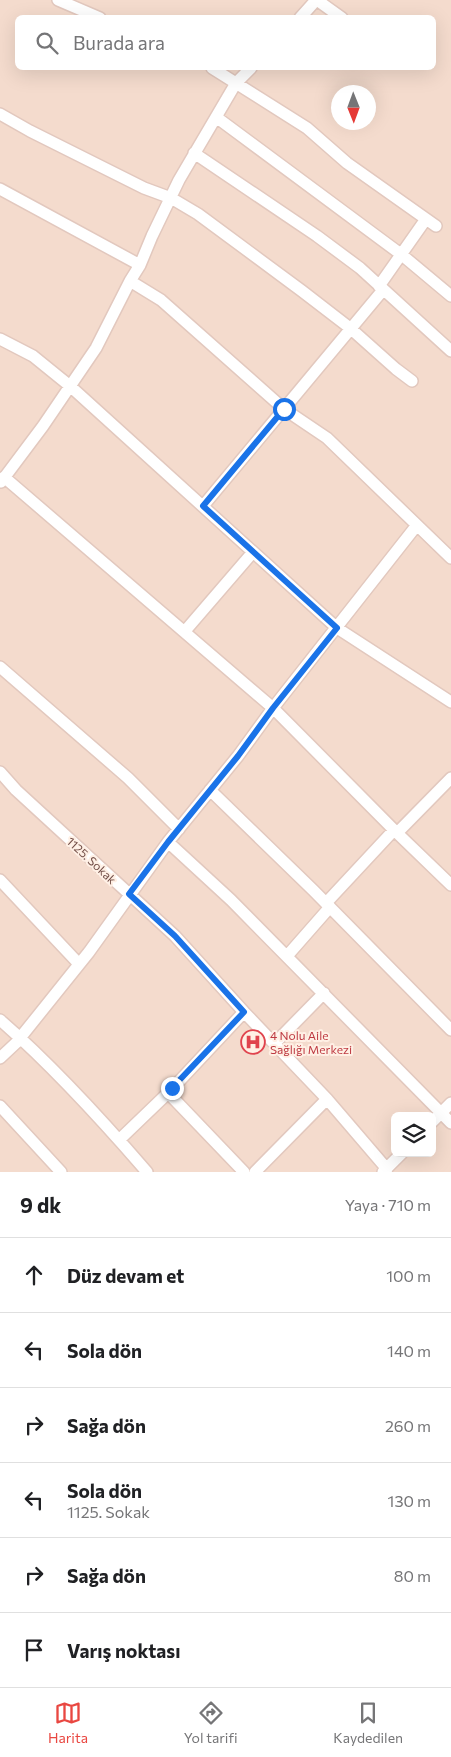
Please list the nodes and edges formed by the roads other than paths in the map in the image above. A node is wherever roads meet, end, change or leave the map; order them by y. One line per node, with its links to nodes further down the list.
1 (58, 0): 3 (street)
2 (317, 0): 4 (street); 5 (street)
3 (93, 15)
4 (303, 15)
5 (338, 15)
6 (215, 70): 8 (street)
7 (249, 70): 8 (street)
8 (236, 83): 10 (street); 14 (street)
9 (0, 114): 13 (street)
10 (216, 117): 11 (street); 16 (street)
11 (194, 154): 13 (street); 19 (street)
12 (0, 189): 17 (street)
13 (171, 198): 17 (street); 21 (street)
14 (426, 219): 15 (street); 16 (street)
15 (436, 226)
16 (402, 255): 19 (street); 20 (street)
17 (140, 265): 18 (street)
18 (130, 281): 25 (street); 26 (street)
19 (381, 288): 21 (street); 23 (street)
20 (451, 296)
21 (350, 328): 24 (street); 26 (street)
22 (0, 338): 25 (street)
23 (451, 351)
24 (412, 380)
25 (70, 386): 27 (street); 28 (street)
26 (284, 409): 28 (street); 29 (street)
27 (2, 480): 33 (street)
28 (203, 506): 30 (street)
29 (417, 525): 31 (street); 32 (street)
30 (253, 552): 32 (street); 33 (street)
31 (451, 558)
32 (337, 628): 35 (street); 36 (street)
33 (185, 631): 36 (street)
34 (0, 667): 40 (street)
35 (451, 702)
36 (273, 708): 39 (street); 41 (street)
37 (0, 772): 45 (street, 1125. Sokak)
38 (451, 778): 41 (street)
39 (210, 790): 40 (street); 46 (street)
40 (179, 829): 42 (street)
41 (396, 832): 44 (street); 46 (street)
42 (168, 842): 45 (street); 47 (street)
43 (0, 880): 48 (street)
44 (451, 885)
45 (129, 894): 48 (street); 50 (street, 1125. Sokak)
46 (328, 905): 47 (street); 52 (street)
47 (287, 956): 49 (street)
48 (79, 964): 53 (street)
49 (324, 992): 54 (street); 60 (street)
50 (244, 1012): 54 (street, 1125. Sokak); 56 (street)
51 (0, 1020): 53 (street)
52 (451, 1030)
53 (20, 1038): 55 (street); 63 (street)
54 (275, 1043): 57 (street, 1125. Sokak)
55 (0, 1058)
56 (170, 1091): 63 (street); 68 (street)
57 (327, 1099): 65 (street, 1125. Sokak); 69 (street)
58 (451, 1103): 60 (street)
59 (0, 1106): 66 (street)
60 (441, 1113): 61 (street); 62 (street)
61 (436, 1118)
62 (451, 1123)
63 (119, 1140): 67 (street)
64 (398, 1157): 65 (street)
65 (385, 1170)
66 (61, 1172)
67 (147, 1172)
68 (244, 1172)
69 (255, 1172)

